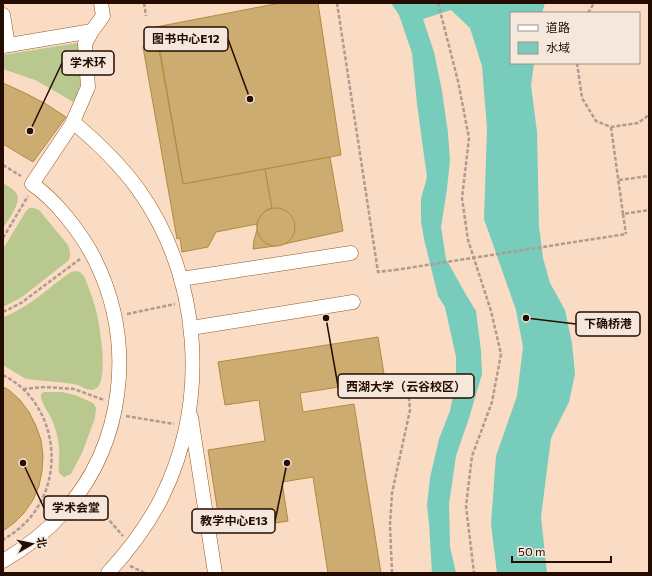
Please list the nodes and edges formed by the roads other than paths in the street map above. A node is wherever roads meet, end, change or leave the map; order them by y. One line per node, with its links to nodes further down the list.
1 (101, 3): 3 (street)
2 (3, 15): 4 (street)
3 (92, 31): 4 (street); 5 (street)
4 (6, 46)
5 (73, 122): 7 (street); 11 (street)
6 (351, 253): 7 (street)
7 (181, 279): 9 (street)
8 (353, 302): 9 (street)
9 (191, 328): 10 (street)
10 (190, 408): 12 (street); 13 (street)
11 (3, 561)
12 (108, 573)
13 (215, 573)

